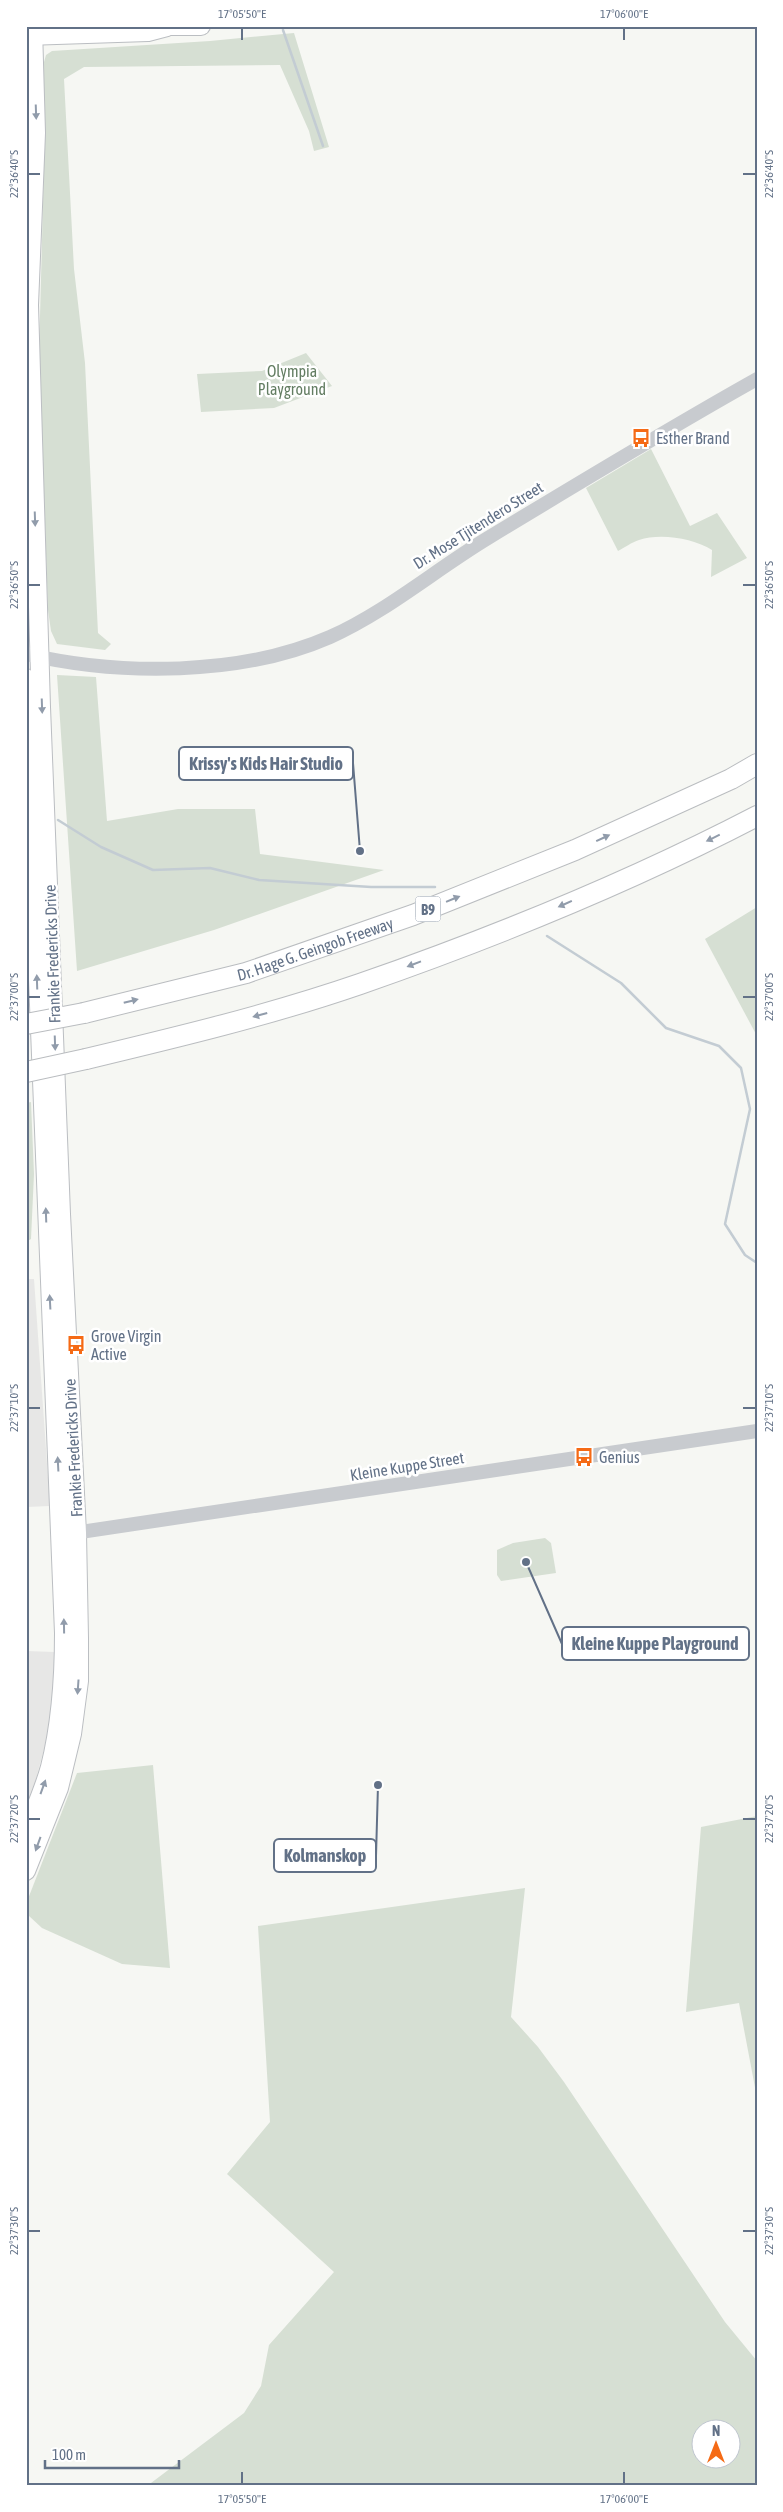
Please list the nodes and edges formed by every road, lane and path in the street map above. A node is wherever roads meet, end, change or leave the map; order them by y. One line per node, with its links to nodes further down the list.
1 (66, 26): 4 (main road)
2 (201, 26): 3 (main road)
3 (163, 27): 4 (main road)
4 (30, 31): 6 (main road, Frankie Fredericks Drive, one-way to 6)
5 (757, 379): 6 (street, Dr. Mose Tjitendero Street)
6 (33, 652): 14 (main road, Frankie Fredericks Drive, one-way to 14)
7 (26, 678): 8 (main road, Frankie Fredericks Drive)
8 (27, 711): 14 (main road, Frankie Fredericks Drive, one-way to 8)
9 (757, 764): 11 (highway, Dr. Hage G. Geingob Freeway / B9, one-way to 9, bridge)
10 (757, 816): 12 (highway, one-way to 12, bridge)
11 (26, 1024)
12 (26, 1072)
13 (757, 1431): 14 (street, Kleine Kuppe Street)
14 (70, 1534): 15 (main road, Frankie Fredericks Drive, one-way to 14); 16 (main road, Frankie Fredericks Drive, one-way to 16)
15 (26, 1832)
16 (26, 1871)

